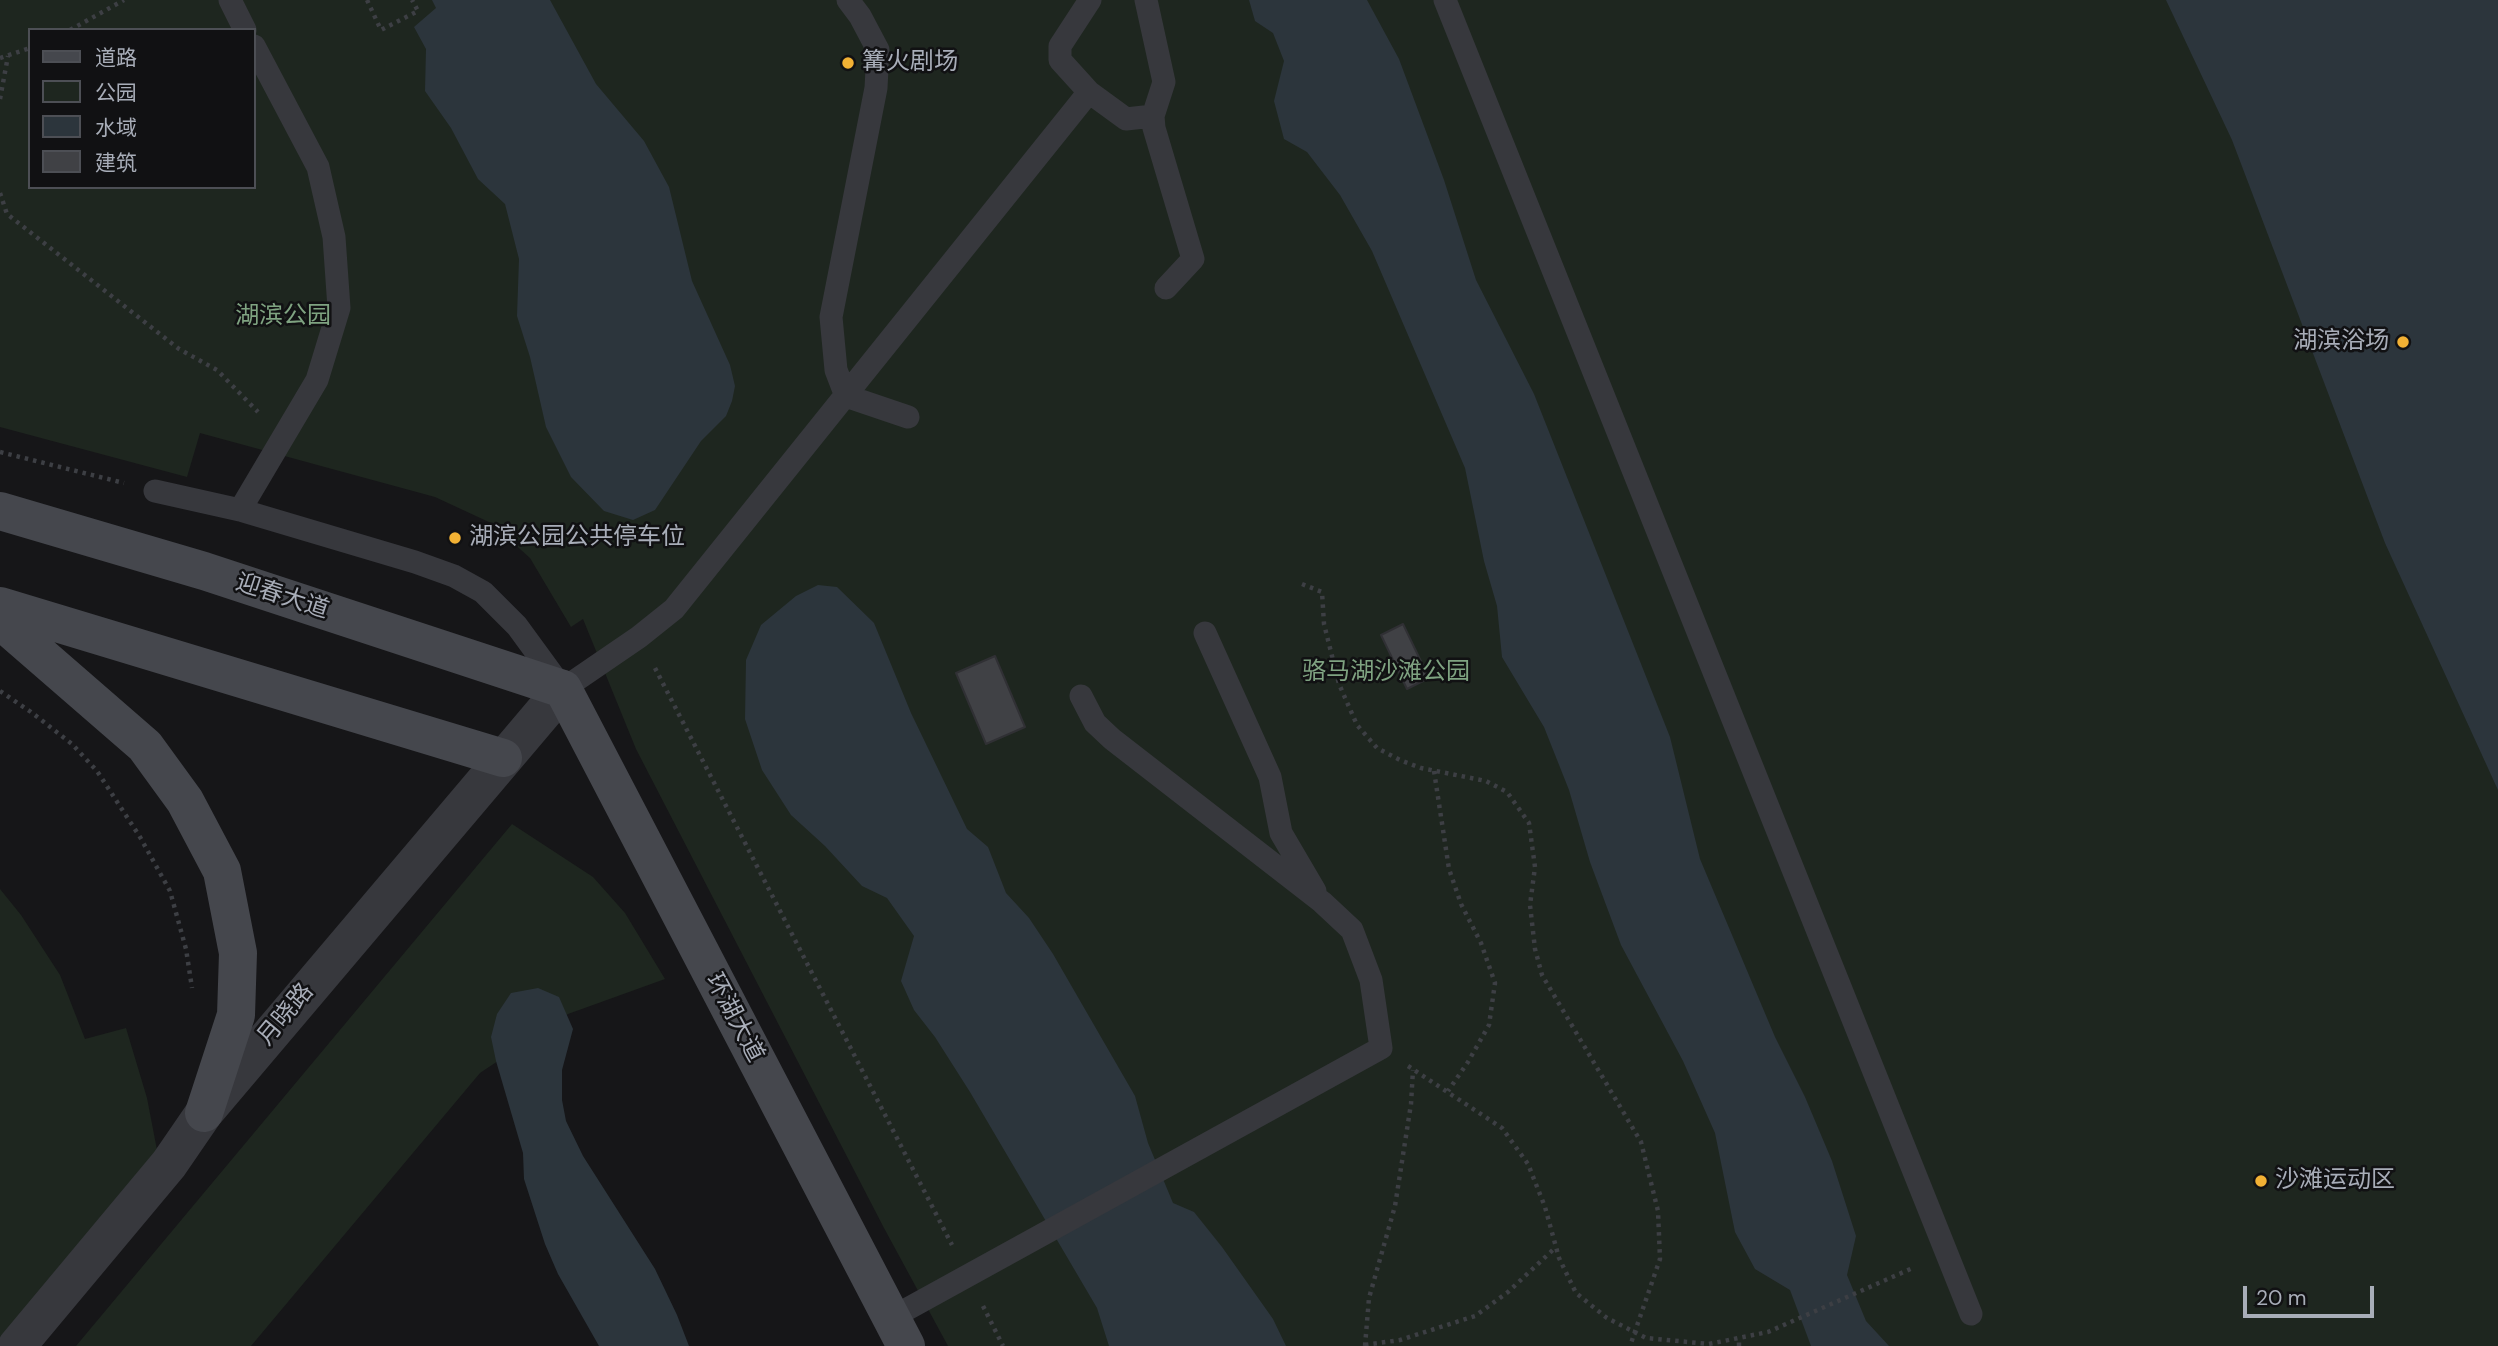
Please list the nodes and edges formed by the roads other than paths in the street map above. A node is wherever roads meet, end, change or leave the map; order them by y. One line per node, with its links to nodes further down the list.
1 (230, 0): 6 (lane)
2 (848, 0): 11 (lane)
3 (1090, 0): 8 (lane)
4 (1146, 0): 9 (lane)
5 (1445, 0): 24 (lane)
6 (244, 28)
7 (256, 50): 14 (lane)
8 (1089, 92): 9 (lane); 11 (lane)
9 (1153, 116): 10 (lane)
10 (1166, 288)
11 (846, 396): 12 (lane); 19 (lane)
12 (908, 417)
13 (155, 491): 14 (lane)
14 (240, 510): 19 (lane)
15 (0, 511): 19 (main road, 迎春大道)
16 (0, 606): 21 (main road)
17 (0, 620): 23 (main road)
18 (1205, 633): 22 (lane)
19 (563, 689): 21 (street, 月晓路); 25 (main road, 环湖大道)
20 (1082, 696): 22 (lane)
21 (503, 758): 23 (street, 月晓路)
22 (1322, 902): 25 (lane)
23 (204, 1113): 26 (street, 月晓路)
24 (1971, 1314)
25 (899, 1332)
26 (17, 1346)

